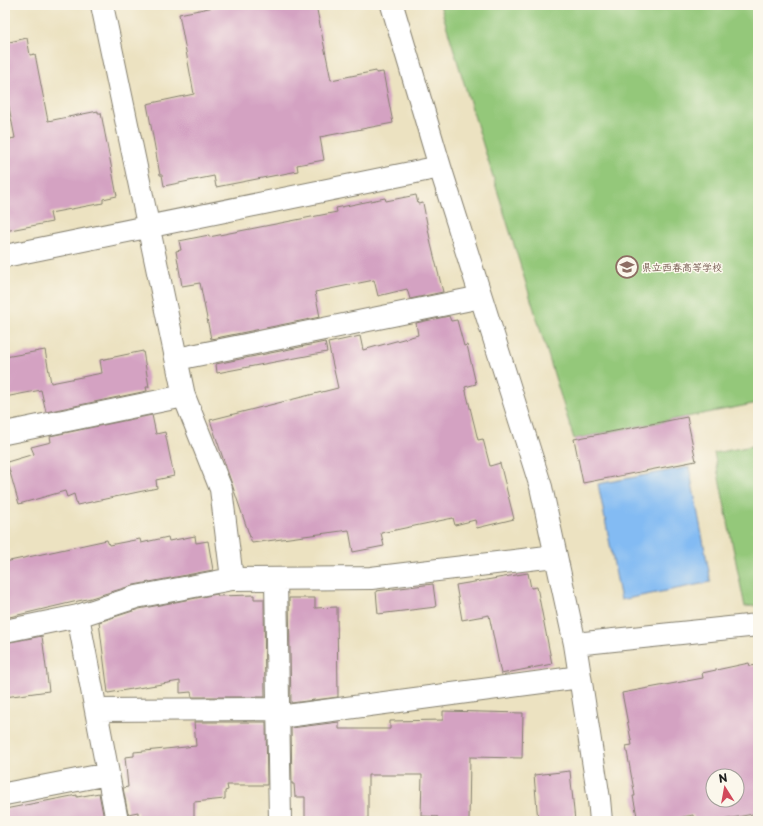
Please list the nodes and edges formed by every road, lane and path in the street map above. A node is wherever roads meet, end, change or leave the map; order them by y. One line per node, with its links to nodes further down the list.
1 (102, 5): 4 (street)
2 (392, 5): 3 (street)
3 (440, 167): 4 (street); 6 (street)
4 (149, 227): 5 (street); 7 (street)
5 (5, 256)
6 (481, 297): 7 (street); 10 (street)
7 (177, 360): 8 (street)
8 (184, 396): 9 (street); 12 (street)
9 (5, 433)
10 (555, 556): 11 (street); 16 (street)
11 (276, 578): 12 (street); 19 (street)
12 (232, 579): 13 (street)
13 (78, 616): 15 (street); 18 (street)
14 (758, 624): 16 (street)
15 (5, 631)
16 (575, 644): 17 (street)
17 (580, 677): 19 (street); 24 (street)
18 (96, 710): 19 (street); 20 (street)
19 (278, 713): 23 (street)
20 (108, 774): 21 (street); 22 (street)
21 (5, 794)
22 (117, 821)
23 (280, 821)
24 (601, 821)

